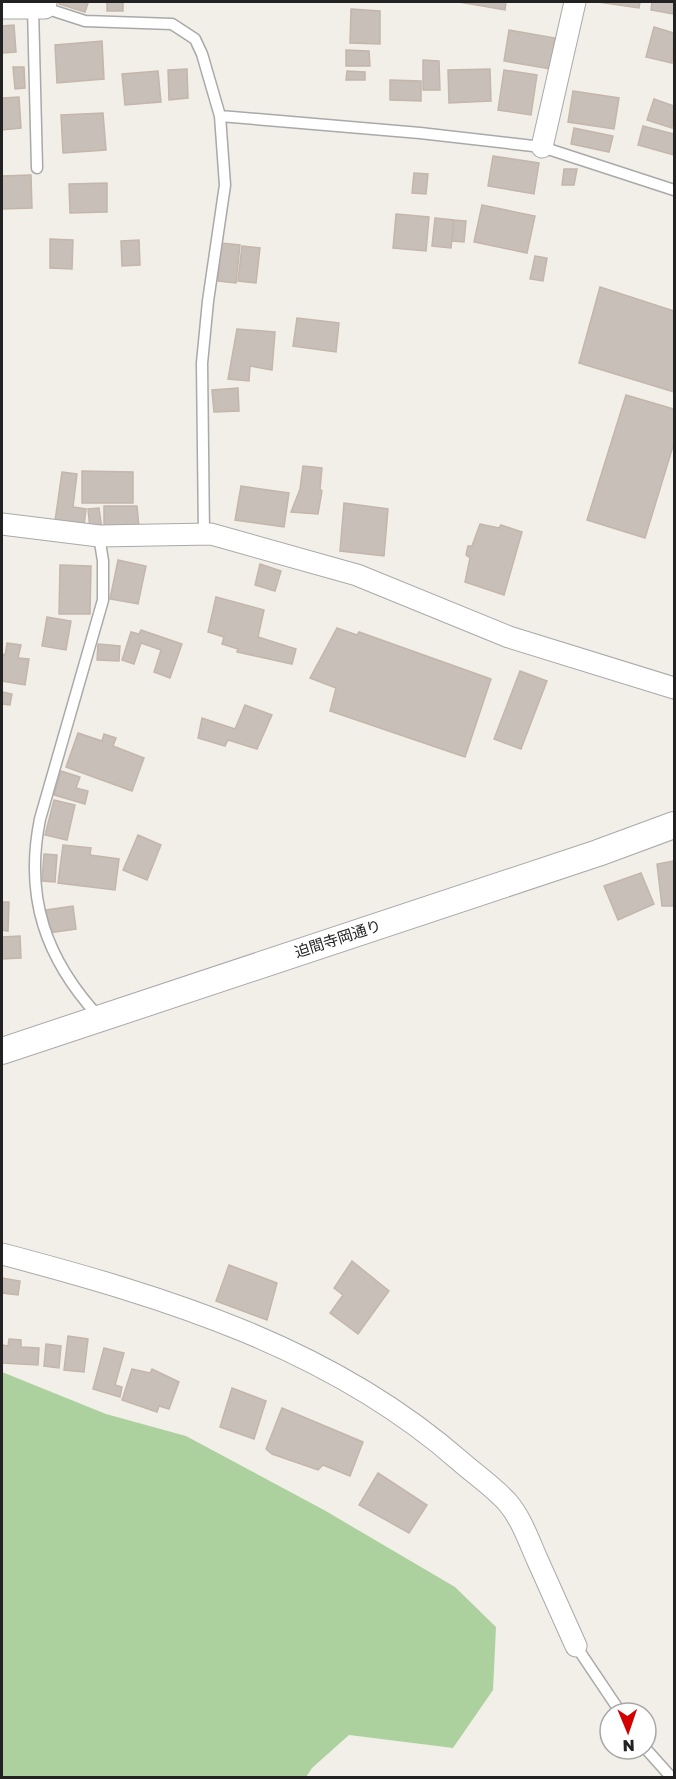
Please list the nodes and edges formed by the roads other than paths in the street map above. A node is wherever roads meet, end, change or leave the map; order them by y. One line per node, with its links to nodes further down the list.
1 (575, 2): 5 (street)
2 (41, 6): 3 (street); 4 (lane); 6 (lane)
3 (2, 8)
4 (220, 116): 5 (lane); 9 (lane)
5 (542, 147): 7 (lane)
6 (37, 168)
7 (674, 190)
8 (2, 524): 10 (street)
9 (204, 535): 10 (street); 11 (street)
10 (99, 536): 13 (lane)
11 (675, 688)
12 (675, 825): 13 (street, 迫間寺岡通り)
13 (101, 1018): 14 (street, 迫間寺岡通り)
14 (2, 1051)
15 (2, 1254): 16 (street)
16 (576, 1646): 17 (lane)
17 (613, 1701)
18 (657, 1761): 19 (lane)
19 (672, 1778)

